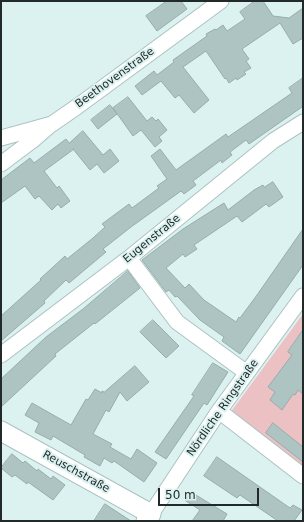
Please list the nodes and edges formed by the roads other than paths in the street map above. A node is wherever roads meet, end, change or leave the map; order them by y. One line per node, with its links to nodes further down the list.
1 (220, 1): 3 (street, Beethovenstraße)
2 (303, 122): 6 (street, Eugenstraße)
3 (52, 124): 4 (street, Beethovenstraße); 5 (street)
4 (1, 138)
5 (1, 164)
6 (129, 258): 8 (street, Eugenstraße); 9 (street)
7 (303, 296): 9 (street, Nördliche Ringstraße)
8 (1, 355)
9 (247, 373): 10 (street, Nördliche Ringstraße)
10 (219, 411): 12 (street); 13 (street, Nördliche Ringstraße)
11 (1, 431): 13 (street, Reuschstraße)
12 (303, 476)
13 (148, 517)

